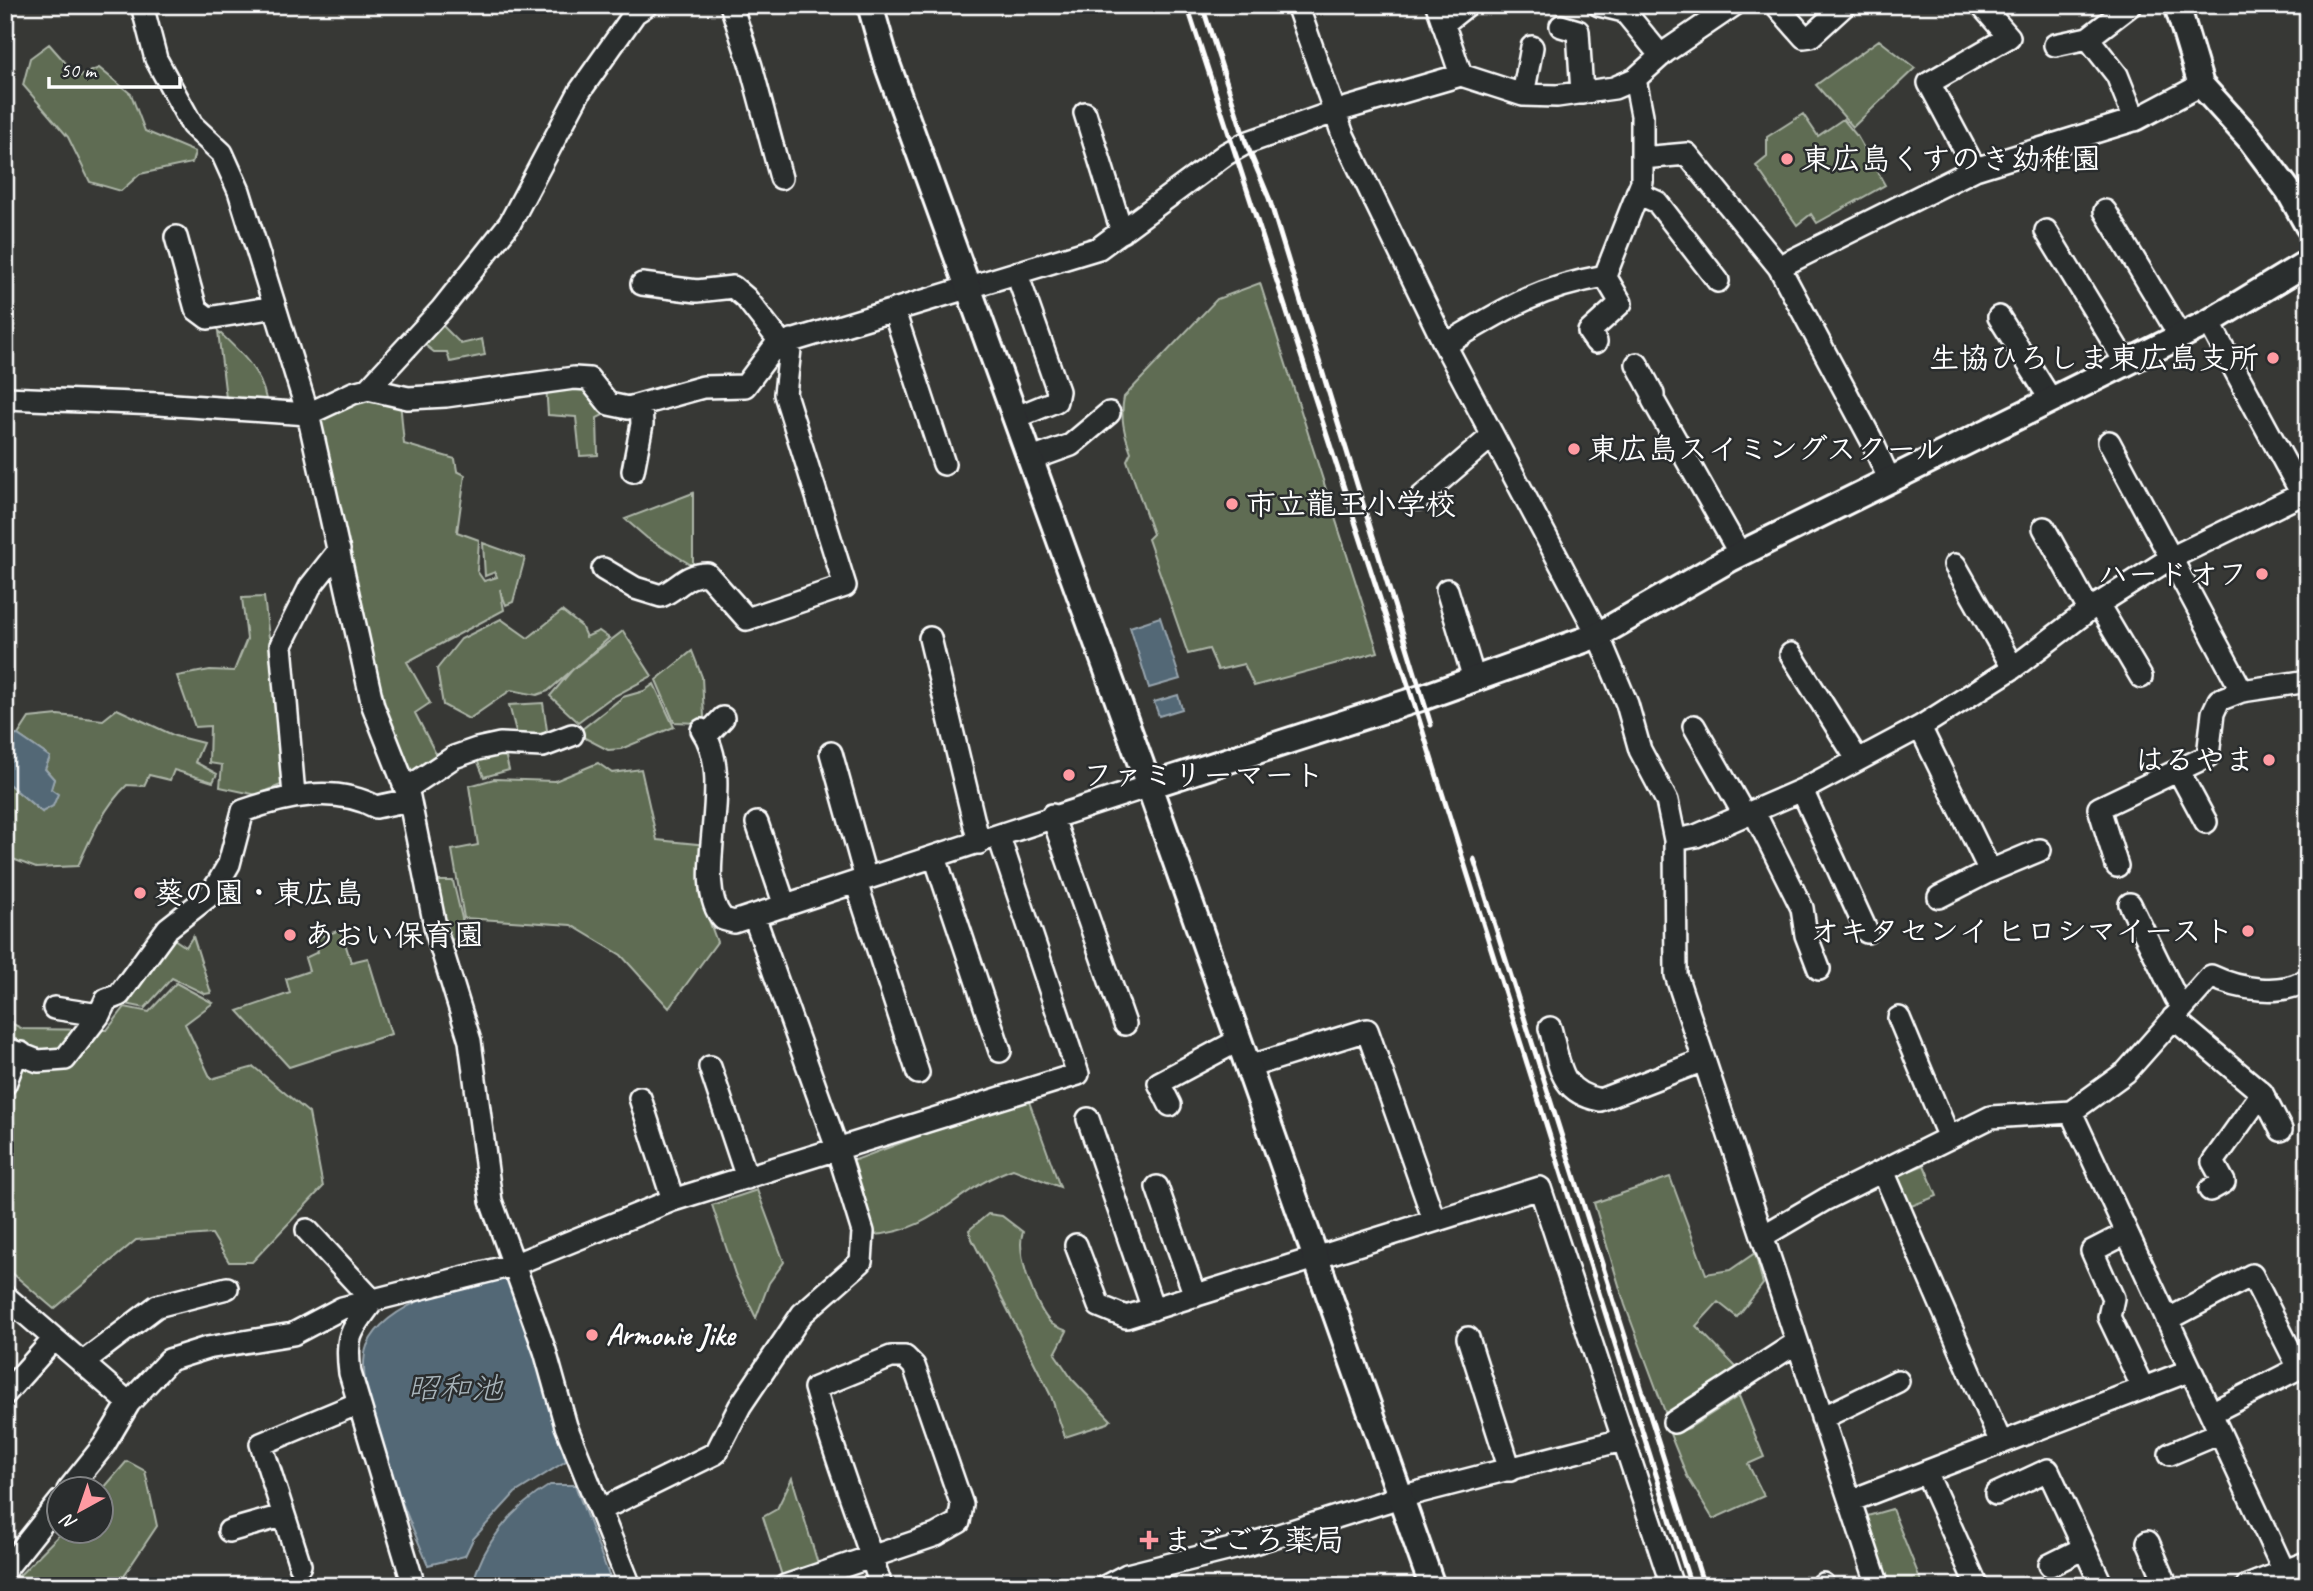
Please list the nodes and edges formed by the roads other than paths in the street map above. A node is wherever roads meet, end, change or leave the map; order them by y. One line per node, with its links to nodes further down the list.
1 (142, 5): 44 (street)
2 (647, 5): 54 (street)
3 (731, 5): 30 (street)
4 (870, 5): 43 (street)
5 (1297, 5): 25 (street)
6 (1467, 5): 14 (street)
7 (1599, 5): 19 (street)
8 (1734, 5): 19 (street)
9 (1776, 5): 10 (street)
10 (1845, 5)
11 (1981, 5): 29 (street)
12 (2131, 5): 16 (street)
13 (2177, 5): 22 (street)
14 (1440, 15): 20 (street)
15 (1561, 26): 23 (street)
16 (2088, 38): 17 (street); 27 (street)
17 (2055, 45)
18 (1532, 47): 24 (street)
19 (1661, 56): 21 (street)
20 (1461, 75): 24 (street); 25 (street)
21 (1635, 79): 23 (street); 28 (street)
22 (2201, 85): 27 (street); 33 (street)
23 (1582, 93): 24 (street)
24 (1523, 95)
25 (1334, 112): 35 (street); 51 (street)
26 (1086, 113): 35 (street)
27 (2135, 120): 29 (street)
28 (1642, 158): 31 (street); 38 (street)
29 (1975, 169): 38 (street)
30 (781, 178)
31 (1637, 193): 40 (street); 41 (street)
32 (2105, 211): 48 (street)
33 (2308, 226)
34 (2046, 230): 52 (street)
35 (1122, 232): 39 (street)
36 (176, 237): 44 (street)
37 (2308, 262): 47 (street)
38 (1779, 267): 66 (street)
39 (1017, 274): 43 (street); 60 (street)
40 (1605, 276): 50 (street); 51 (street)
41 (1718, 281)
42 (642, 284): 49 (street)
43 (970, 288): 45 (street); 60 (street)
44 (275, 307): 59 (street)
45 (894, 310): 49 (street); 64 (street)
46 (1999, 317): 56 (street)
47 (2209, 322): 48 (street); 67 (street)
48 (2180, 337): 52 (street)
49 (786, 342): 57 (street); 74 (street)
50 (1596, 342)
51 (1445, 345): 61 (street)
52 (2126, 363): 56 (street)
53 (1637, 364): 71 (street)
54 (368, 389): 57 (street); 59 (street)
55 (5, 398): 59 (street)
56 (2052, 400): 66 (street)
57 (641, 405): 65 (street)
58 (1109, 413): 63 (street)
59 (308, 414): 70 (street)
60 (1017, 418): 63 (street)
61 (1492, 436): 68 (street); 77 (street)
62 (2109, 442): 72 (street)
63 (1032, 459): 92 (street)
64 (944, 464)
65 (633, 471)
66 (1889, 479): 71 (street)
67 (2305, 493): 72 (street)
68 (1419, 499)
69 (2045, 528): 76 (street)
70 (339, 550): 94 (street); 95 (street)
71 (1740, 554): 77 (street)
72 (2171, 558): 76 (street); 84 (street)
73 (1955, 565): 80 (street)
74 (603, 569)
75 (1447, 590): 82 (street)
76 (2093, 607): 80 (street); 81 (street)
77 (1598, 635): 82 (street); 101 (street)
78 (930, 638): 100 (street)
79 (1791, 654): 90 (street)
80 (2012, 668): 87 (street)
81 (2141, 677)
82 (1474, 679): 92 (street)
83 (2308, 681): 84 (street)
84 (2242, 691): 91 (street)
85 (723, 718): 110 (street)
86 (1694, 726): 96 (street)
87 (1920, 727): 90 (street); 105 (street)
88 (572, 735): 95 (street)
89 (831, 752): 106 (street)
90 (1857, 759): 93 (street)
91 (2178, 770): 98 (street); 104 (street)
92 (1149, 786): 97 (street); 120 (street)
93 (1802, 790): 96 (street); 111 (street)
94 (294, 795): 95 (street); 116 (street)
95 (408, 795): 147 (street)
96 (1750, 814): 101 (street); 112 (street)
97 (1052, 816): 100 (street); 118 (street)
98 (2206, 822)
99 (757, 823): 109 (street)
100 (989, 840): 103 (street); 135 (street)
101 (1675, 840): 123 (street)
102 (2040, 850): 105 (street)
103 (935, 857): 106 (street); 122 (street)
104 (2117, 866)
105 (1990, 871): 107 (street)
106 (861, 880): 109 (street); 126 (street)
107 (1939, 897)
108 (2130, 904): 115 (street)
109 (785, 906): 110 (street)
110 (754, 916): 135 (street)
111 (1867, 932)
112 (1819, 969)
113 (2308, 979): 115 (street)
114 (54, 1008): 116 (street)
115 (2178, 1012): 128 (street); 131 (street)
116 (99, 1015): 121 (street)
117 (1899, 1018): 134 (street)
118 (1125, 1024)
119 (1550, 1028): 123 (street)
120 (1239, 1040): 125 (street); 130 (street)
121 (13, 1050): 127 (street)
122 (1000, 1051)
123 (1704, 1060): 144 (street)
124 (710, 1067): 137 (street)
125 (1248, 1067): 141 (street); 146 (street)
126 (918, 1073)
127 (5, 1084)
128 (2262, 1093): 133 (street); 139 (street)
129 (640, 1098): 140 (street)
130 (1170, 1105)
131 (2071, 1112): 134 (street); 143 (street)
132 (1088, 1119): 152 (street)
133 (2281, 1130)
134 (1949, 1138): 136 (street)
135 (838, 1151): 137 (street); 177 (street)
136 (1883, 1171): 144 (street); 169 (street)
137 (747, 1178): 140 (street)
138 (1157, 1187): 150 (street)
139 (2210, 1190)
140 (673, 1200): 147 (street)
141 (1434, 1220): 146 (street); 168 (street)
142 (307, 1230): 151 (street)
143 (2127, 1233): 153 (street); 160 (street)
144 (1763, 1236): 156 (street)
145 (1076, 1245): 152 (street)
146 (1317, 1256): 150 (street); 175 (street)
147 (513, 1265): 151 (street); 177 (street)
148 (227, 1288): 157 (street)
149 (5, 1296): 155 (street)
150 (1195, 1296): 152 (street)
151 (373, 1301): 162 (street); 163 (street)
152 (1153, 1309)
153 (2167, 1320): 158 (street); 164 (street)
154 (1468, 1338): 171 (street)
155 (54, 1339): 157 (street); 161 (street)
156 (1797, 1343): 165 (street); 166 (street)
157 (82, 1363): 162 (street)
158 (2190, 1370): 160 (street); 164 (street)
159 (1898, 1381): 165 (street)
160 (2143, 1388): 169 (street)
161 (5, 1394)
162 (129, 1403): 173 (street)
163 (359, 1403): 178 (street); 189 (street)
164 (2211, 1413): 167 (street)
165 (1822, 1418): 176 (street)
166 (1674, 1422)
167 (2220, 1433): 170 (street); 188 (street)
168 (1622, 1440): 171 (street); 195 (street)
169 (2001, 1443): 172 (street)
170 (2170, 1454)
171 (1510, 1470): 175 (street)
172 (1926, 1472): 176 (street); 197 (street)
173 (79, 1476)
174 (1996, 1494): 182 (street)
175 (1400, 1497): 193 (street); 194 (street)
176 (1850, 1501): 196 (street)
177 (600, 1510): 190 (street)
178 (282, 1516): 180 (street); 185 (street)
179 (46, 1519): 187 (street)
180 (229, 1531)
181 (2148, 1542): 199 (street)
182 (2084, 1548): 186 (street); 198 (street)
183 (872, 1557): 183 (street); 191 (street); 192 (street)
184 (2308, 1562): 188 (street)
185 (300, 1565)
186 (2050, 1565)
187 (5, 1570)
188 (2284, 1571): 200 (street)
189 (414, 1586)
190 (630, 1586)
191 (785, 1586)
192 (881, 1586)
193 (1106, 1586)
194 (1432, 1586)
195 (1672, 1586)
196 (1878, 1586)
197 (1977, 1586)
198 (2102, 1586)
199 (2167, 1586)
200 (2247, 1586)

